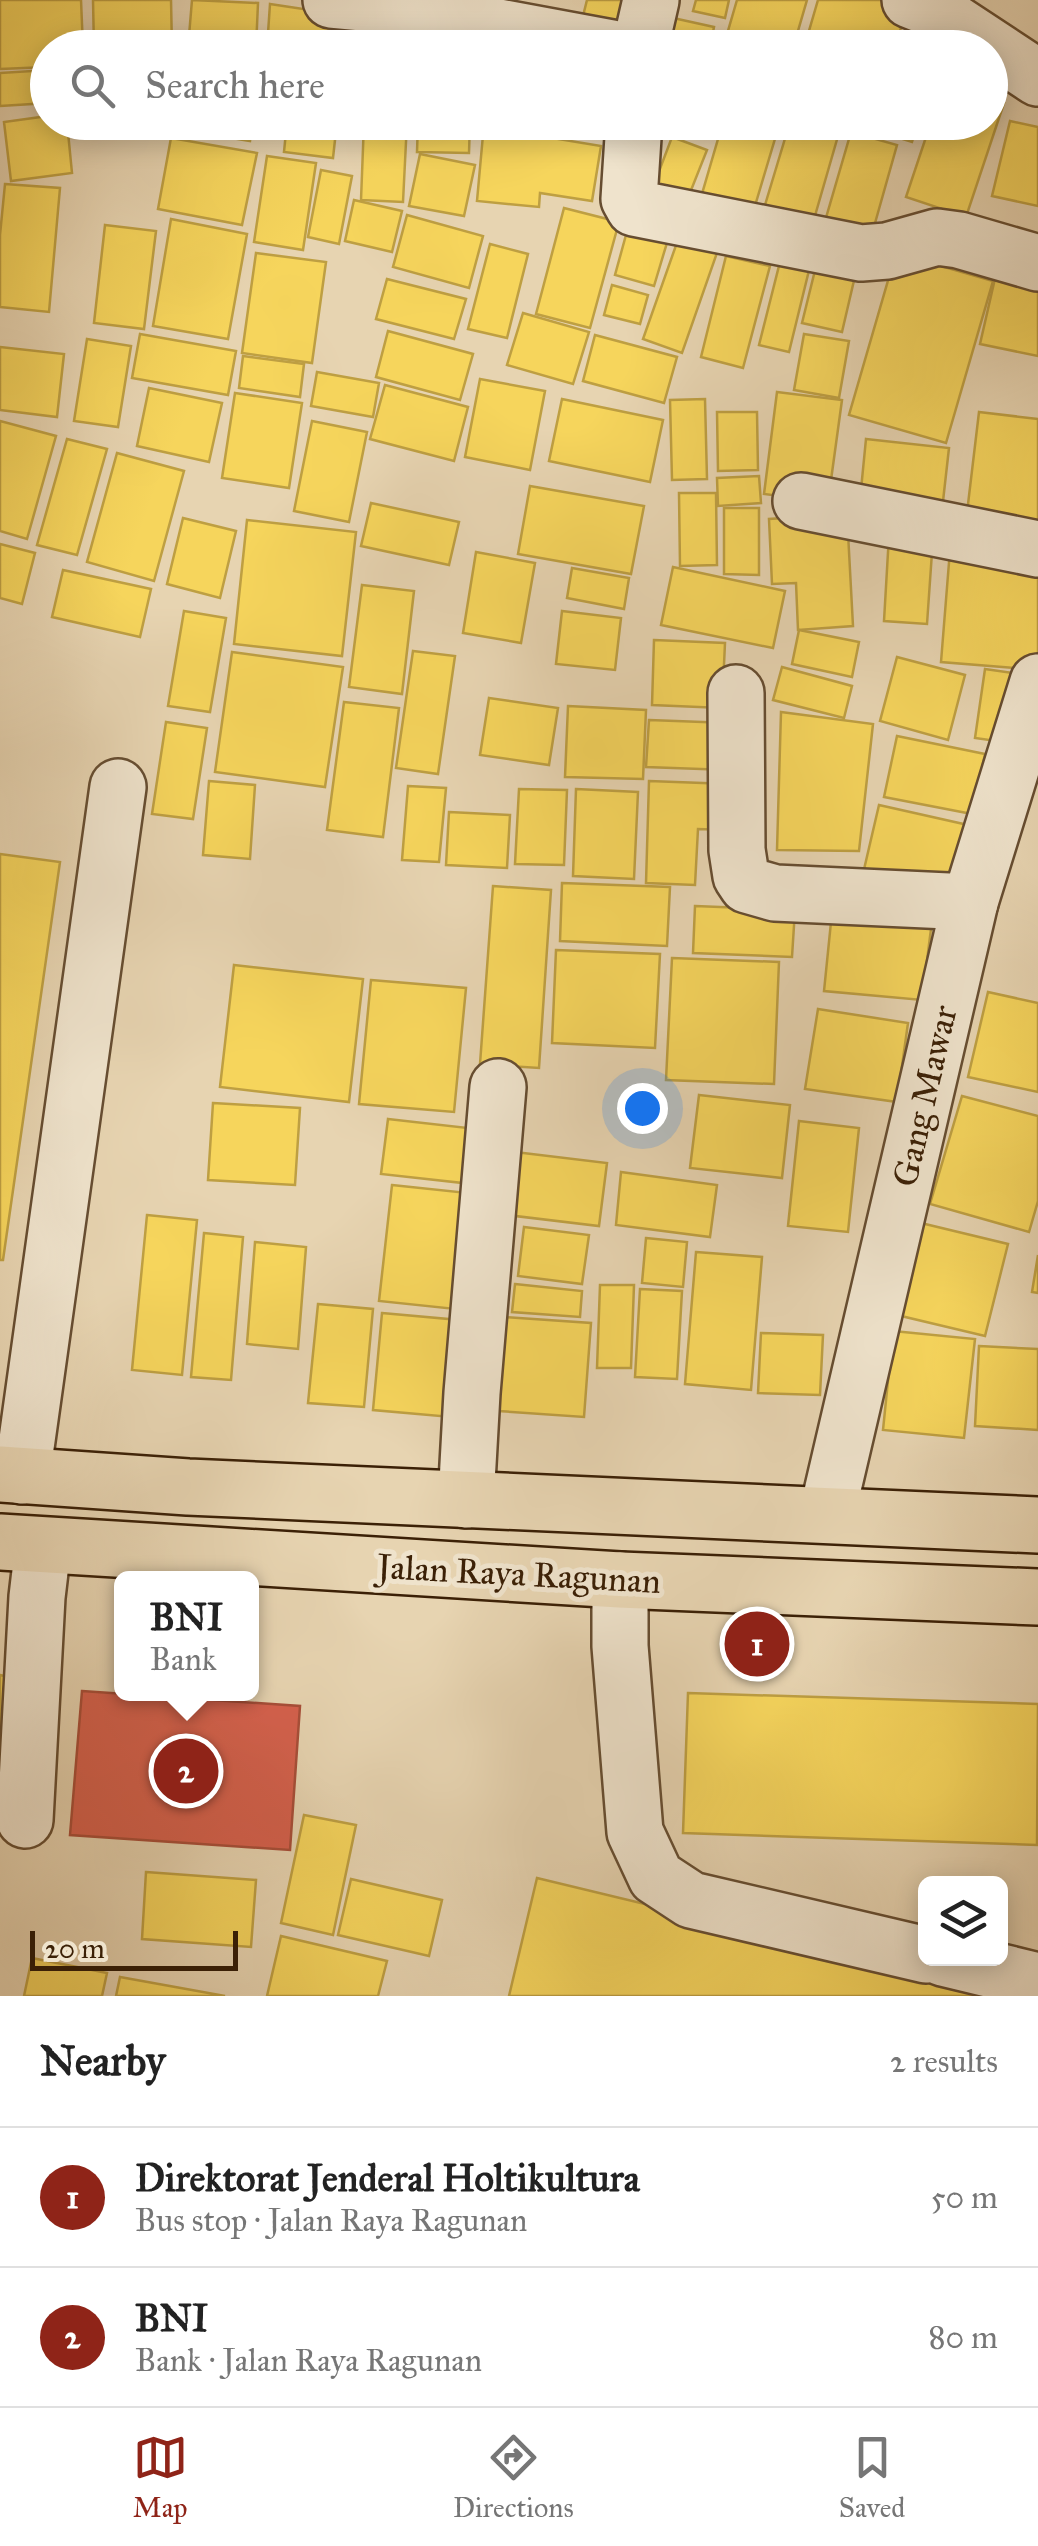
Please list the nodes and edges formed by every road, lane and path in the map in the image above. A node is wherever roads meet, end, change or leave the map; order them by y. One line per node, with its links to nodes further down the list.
1 (331, 0): 4 (street)
2 (650, 0): 5 (street)
3 (910, 0): 6 (street)
4 (515, 30)
5 (644, 30)
6 (965, 30)
7 (1008, 58): 8 (street)
8 (1038, 78)
9 (633, 140): 10 (street)
10 (1038, 263)
11 (800, 501): 12 (street)
12 (1038, 549)
13 (1038, 682): 16 (street, Gang Mawar)
14 (736, 693): 16 (street)
15 (118, 787): 18 (street)
16 (970, 902): 20 (street, Gang Mawar)
17 (498, 1087): 19 (street)
18 (11, 1476): 19 (main road, Jalan Raya Ragunan)
19 (466, 1500): 20 (main road, Jalan Raya Ragunan)
20 (827, 1514): 21 (main road, Jalan Raya Ragunan)
21 (1038, 1525)
22 (21, 1544): 23 (main road, Jalan Raya Ragunan); 25 (street)
23 (620, 1580): 24 (main road, Jalan Raya Ragunan); 26 (street)
24 (1038, 1596)
25 (25, 1820)
26 (918, 1952)
27 (978, 1966): 28 (street)
28 (1038, 1980)

